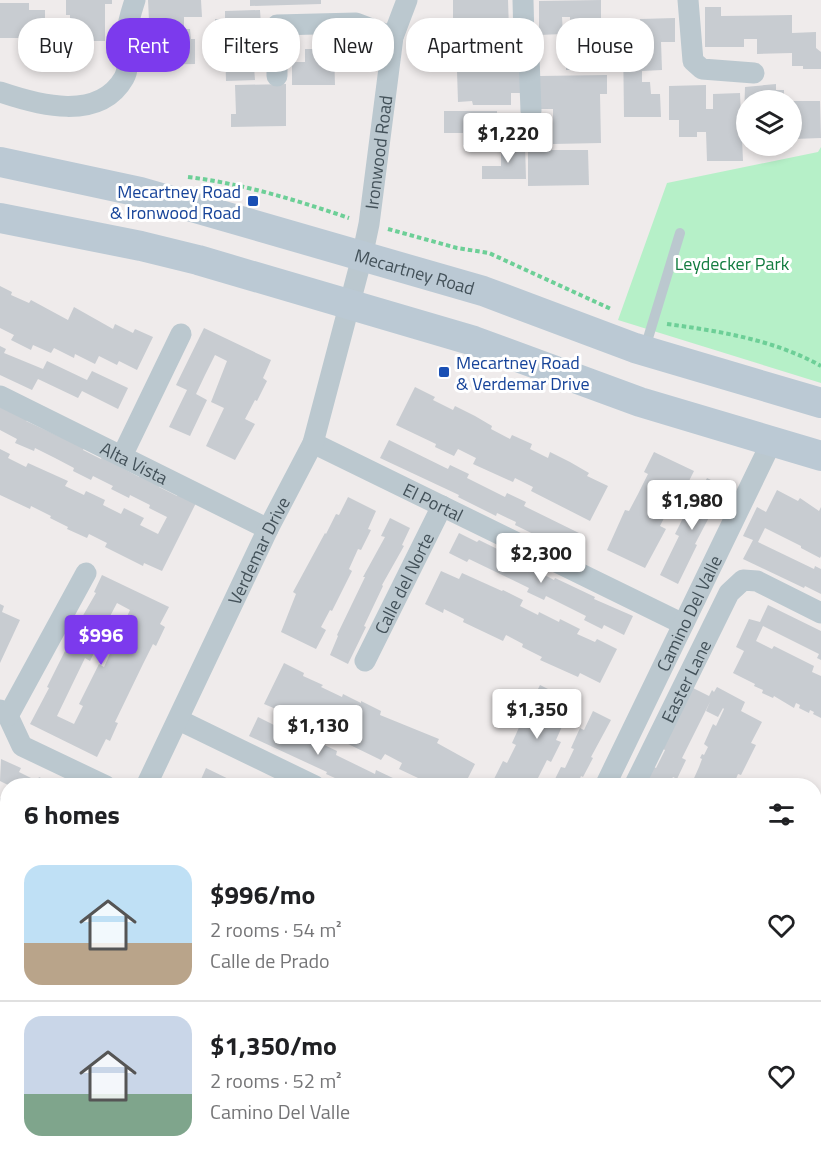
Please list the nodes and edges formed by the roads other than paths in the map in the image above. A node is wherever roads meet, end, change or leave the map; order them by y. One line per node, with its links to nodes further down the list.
1 (135, 0): 10 (street)
2 (407, 0): 6 (street, Ironwood Road)
3 (523, 0): 11 (street)
4 (688, 0): 8 (street)
5 (312, 24): 9 (street)
6 (394, 34)
7 (389, 72): 15 (street, Ironwood Road)
8 (754, 73)
9 (277, 76)
10 (0, 92)
11 (531, 111)
12 (0, 162): 15 (main road, Mecartney Road)
13 (0, 218): 16 (main road)
14 (680, 233): 18 (lane)
15 (362, 257): 16 (street, Ironwood Road); 18 (main road, Mecartney Road)
16 (349, 306): 21 (main road); 22 (street, Verdemar Drive)
17 (181, 334): 23 (street)
18 (644, 351): 20 (main road, Mecartney Road)
19 (0, 396): 23 (street, Alta Vista)
20 (821, 403)
21 (772, 441): 24 (main road); 29 (street, Camino Del Valle)
22 (313, 443): 25 (street, El Portal); 26 (street, Verdemar Drive)
23 (122, 456): 26 (street, Alta Vista)
24 (821, 456)
25 (442, 506): 29 (street, El Portal); 30 (street, Calle del Norte)
26 (268, 529): 32 (street, Verdemar Drive)
27 (86, 573): 31 (street)
28 (821, 613): 37 (street, Easter Lane)
29 (683, 624): 36 (street, Camino Del Valle)
30 (365, 661)
31 (4, 713): 33 (street)
32 (179, 720): 34 (street, Verdemar Drive); 35 (street)
33 (89, 778)
34 (150, 778)
35 (297, 778)
36 (609, 778)
37 (638, 778)

